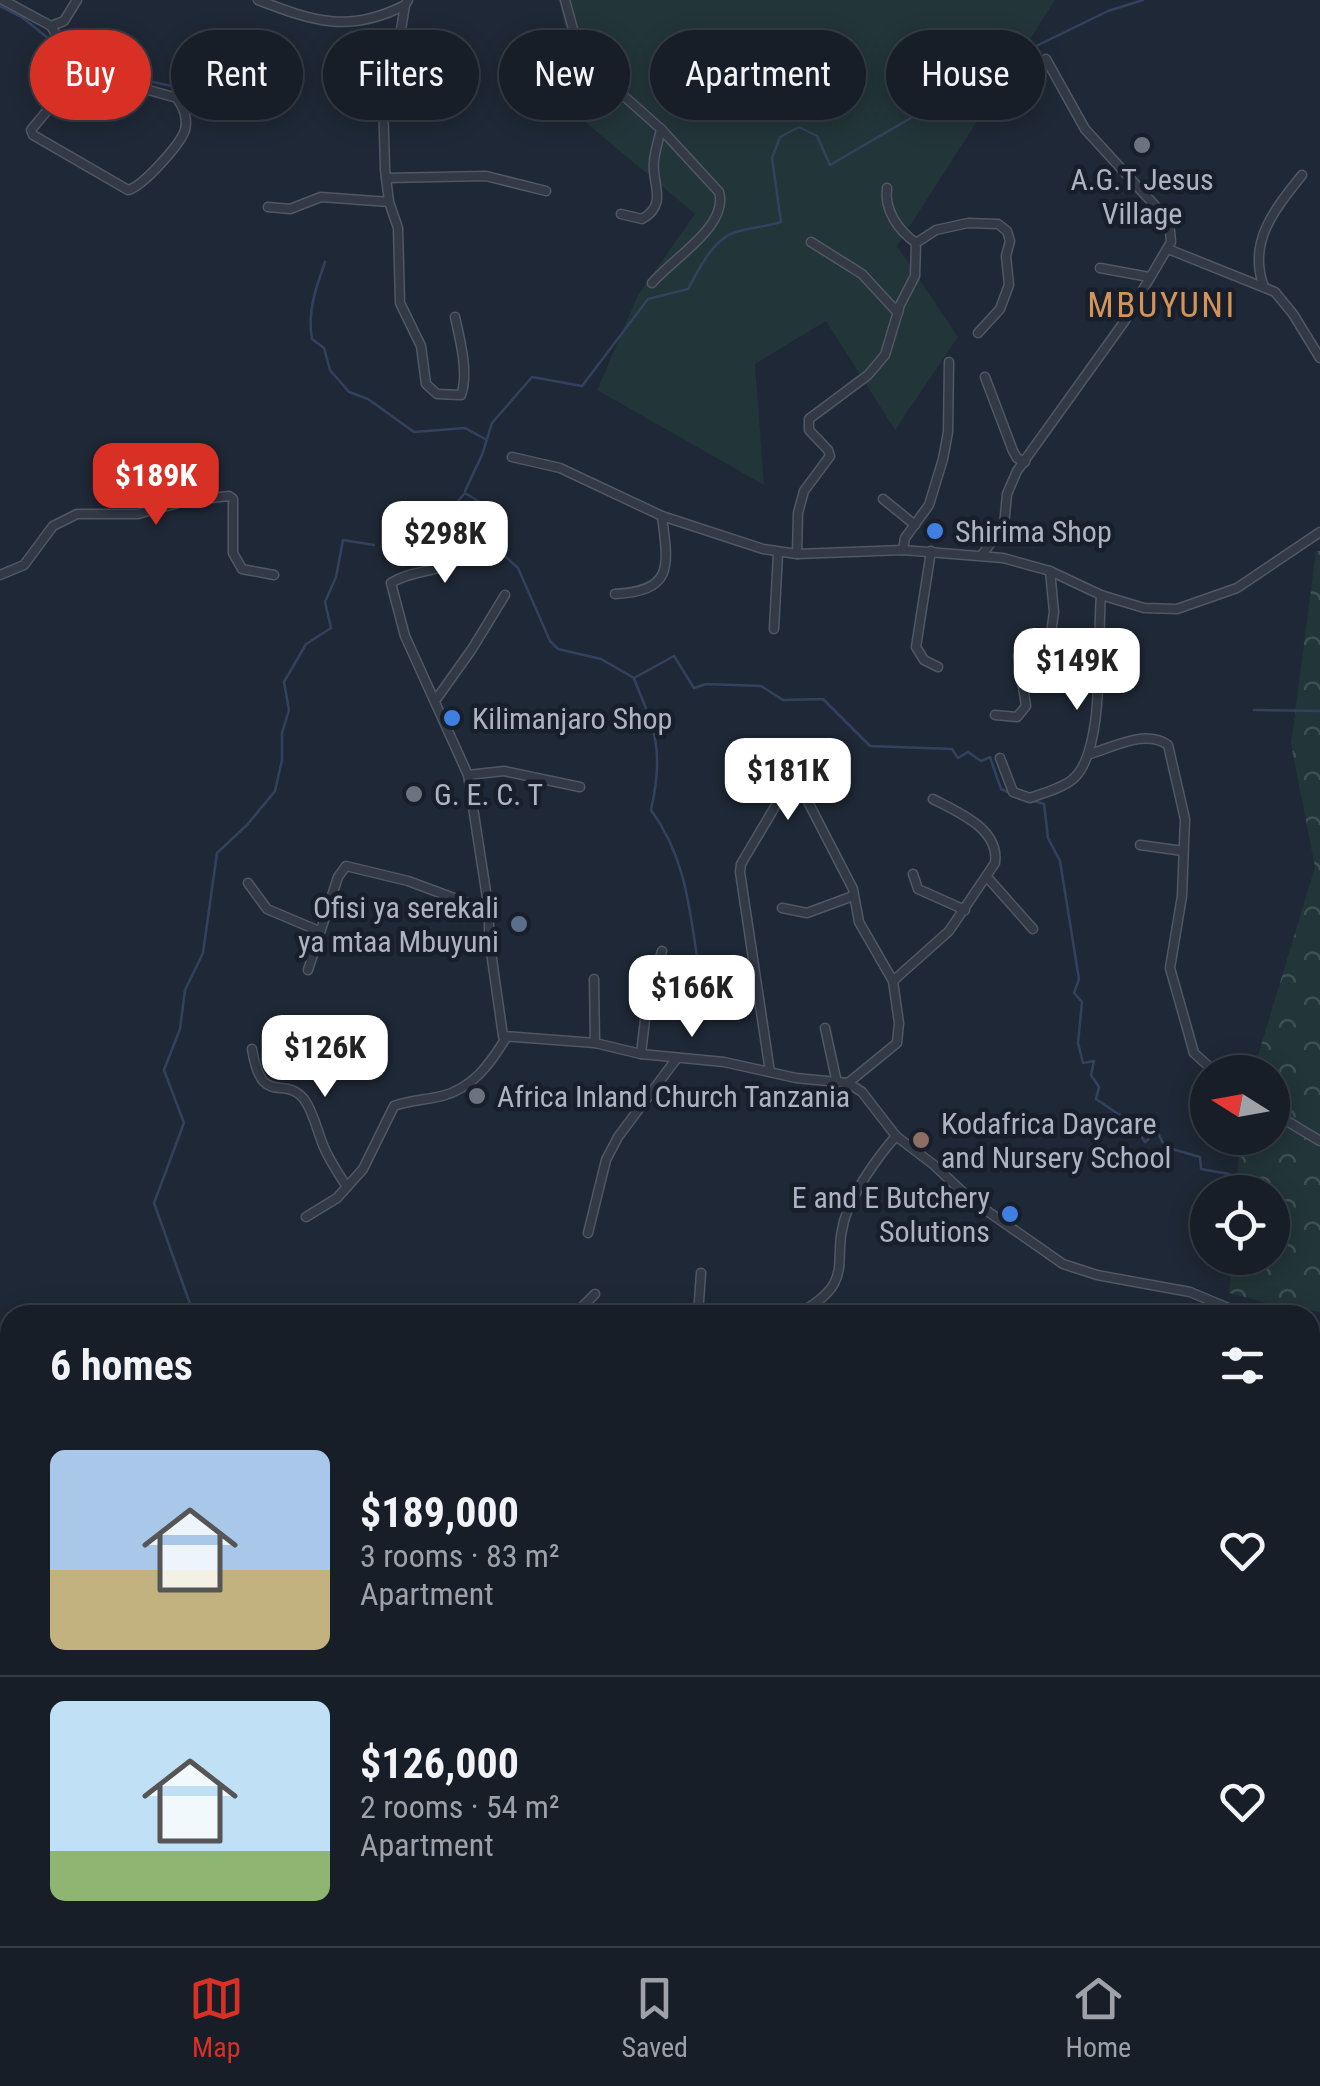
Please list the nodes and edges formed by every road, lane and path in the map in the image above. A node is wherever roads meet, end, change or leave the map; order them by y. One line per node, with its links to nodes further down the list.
1 (3, 0): 6 (street)
2 (78, 0): 6 (street)
3 (258, 0): 5 (street)
4 (565, 0): 11 (street)
5 (406, 2): 13 (street)
6 (51, 26): 7 (street)
7 (53, 30)
8 (1046, 59): 21 (street)
9 (151, 91): 10 (street)
10 (38, 120)
11 (661, 129): 18 (street); 24 (street)
12 (1302, 175): 25 (street)
13 (386, 178): 15 (street); 16 (street)
14 (887, 188): 20 (street)
15 (546, 190)
16 (389, 202): 17 (street); 27 (street)
17 (268, 207)
18 (621, 214)
19 (811, 242): 26 (street)
20 (916, 243): 26 (street); 28 (street)
21 (1168, 249): 23 (street); 25 (street)
22 (1100, 268): 23 (street)
23 (1149, 277): 33 (street)
24 (652, 283)
25 (1264, 287): 29 (street)
26 (898, 313): 42 (street)
27 (455, 317)
28 (978, 334)
29 (1320, 358)
30 (949, 362): 36 (street)
31 (986, 378): 33 (street)
32 (512, 457): 35 (street)
33 (1024, 462): 43 (street)
34 (883, 498): 36 (street)
35 (662, 516): 41 (street); 47 (street)
36 (915, 525): 38 (street)
37 (1320, 532): 49 (street)
38 (904, 550): 40 (street); 42 (street)
39 (466, 551): 52 (street)
40 (932, 551): 43 (street); 51 (street)
41 (778, 552): 42 (street); 50 (street)
42 (797, 554)
43 (981, 556): 44 (street)
44 (1050, 572): 49 (street); 53 (street)
45 (0, 575): 46 (street)
46 (274, 575)
47 (615, 594)
48 (505, 595): 52 (street)
49 (1101, 595): 54 (street)
50 (774, 629)
51 (938, 666)
52 (435, 701): 56 (street)
53 (995, 715)
54 (1090, 754): 55 (street); 60 (street)
55 (1000, 758)
56 (468, 775): 57 (street); 67 (street)
57 (580, 787)
58 (933, 799): 62 (street)
59 (1140, 845): 60 (street)
60 (1183, 851): 79 (street)
61 (912, 874): 66 (street)
62 (987, 877): 66 (street); 69 (street)
63 (248, 883): 68 (street)
64 (853, 896): 65 (street); 73 (street); 81 (street)
65 (782, 908)
66 (965, 910): 73 (street)
67 (489, 911): 68 (street); 75 (street)
68 (319, 930): 71 (street)
69 (1033, 930)
70 (662, 951): 78 (street)
71 (308, 970)
72 (594, 979): 76 (street)
73 (893, 981): 83 (street)
74 (825, 1028): 82 (street)
75 (506, 1038): 76 (street); 87 (street)
76 (595, 1043): 78 (street)
77 (252, 1049): 87 (street)
78 (641, 1054): 80 (street)
79 (1197, 1055)
80 (678, 1057): 81 (street); 89 (street)
81 (770, 1072): 82 (street)
82 (837, 1083): 83 (street)
83 (848, 1083): 85 (street)
84 (1290, 1123): 86 (street)
85 (896, 1136): 94 (street); 95 (street)
86 (1320, 1141)
87 (348, 1186): 88 (street)
88 (306, 1217)
89 (588, 1233)
90 (700, 1273): 93 (street)
91 (595, 1294): 92 (street)
92 (584, 1305)
93 (698, 1305)
94 (815, 1305)
95 (1221, 1305)

